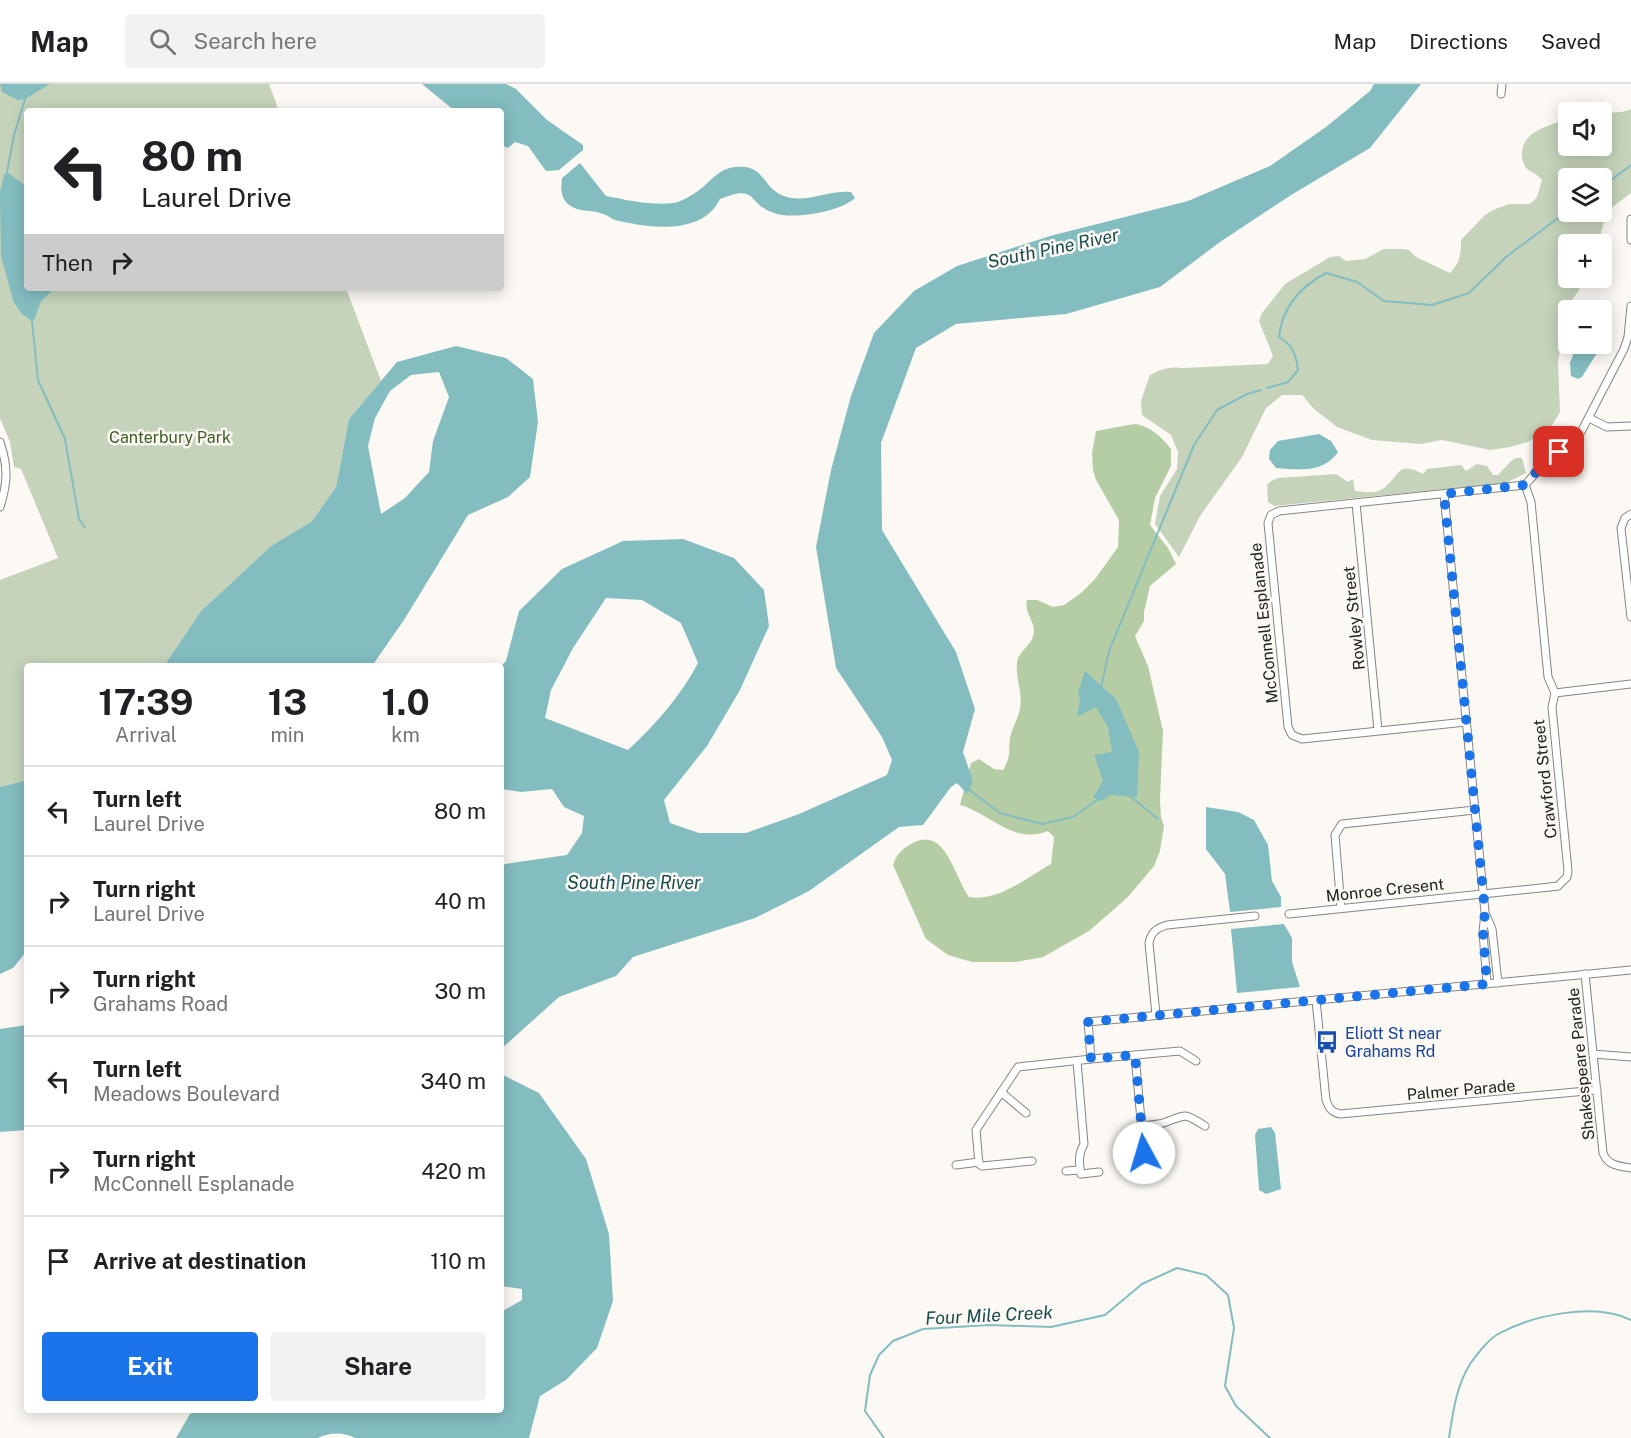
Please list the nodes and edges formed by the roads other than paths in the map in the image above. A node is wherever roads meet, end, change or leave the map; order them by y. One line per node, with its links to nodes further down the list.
1 (1502, 84): 2 (street)
2 (1501, 94)
3 (1631, 219): 4 (street)
4 (1631, 240)
5 (1631, 306): 6 (street)
6 (1589, 418): 7 (street); 9 (street)
7 (1631, 426)
8 (0, 443): 12 (street)
9 (1524, 485): 10 (street, McConnell Esplanade); 17 (street, Crawford Street)
10 (1444, 494): 11 (street, McConnell Esplanade); 18 (street)
11 (1356, 503): 19 (street, Rowley Street); 19 (street, McConnell Esplanade)
12 (0, 507)
13 (1631, 514): 14 (street)
14 (1630, 599): 15 (street)
15 (1631, 617)
16 (1631, 684): 17 (street)
17 (1555, 693): 21 (street, Crawford Street)
18 (1466, 722): 19 (street, McConnell Esplanade); 20 (street)
19 (1378, 730)
20 (1475, 810): 21 (street); 22 (street)
21 (1483, 894): 22 (street, Monroe Cresent); 23 (street)
22 (1341, 908): 24 (street, Monroe Cresent)
23 (1485, 912): 28 (street); 29 (street)
24 (1288, 914)
25 (1255, 916): 31 (street)
26 (1631, 970): 27 (street)
27 (1585, 974): 28 (street); 32 (street, Shakespeare Parade)
28 (1498, 983): 29 (street)
29 (1487, 984): 30 (street)
30 (1316, 1000): 31 (street); 38 (street, Palmer Parade)
31 (1156, 1015): 35 (street)
32 (1593, 1053): 34 (street); 38 (street, Shakespeare Parade)
33 (1135, 1055): 35 (street); 37 (street); 41 (street)
34 (1631, 1057)
35 (1091, 1059): 36 (street)
36 (1077, 1061): 39 (street); 48 (street)
37 (1196, 1061)
38 (1597, 1090): 47 (street, Shakespeare Parade)
39 (1001, 1092): 40 (street); 45 (street)
40 (1026, 1113)
41 (1142, 1126): 42 (street); 43 (street)
42 (1205, 1126)
43 (1144, 1153)
44 (1032, 1161): 45 (street)
45 (979, 1162): 46 (street)
46 (956, 1165)
47 (1631, 1168)
48 (1080, 1170): 49 (street); 50 (street)
49 (1066, 1171)
50 (1100, 1172)

